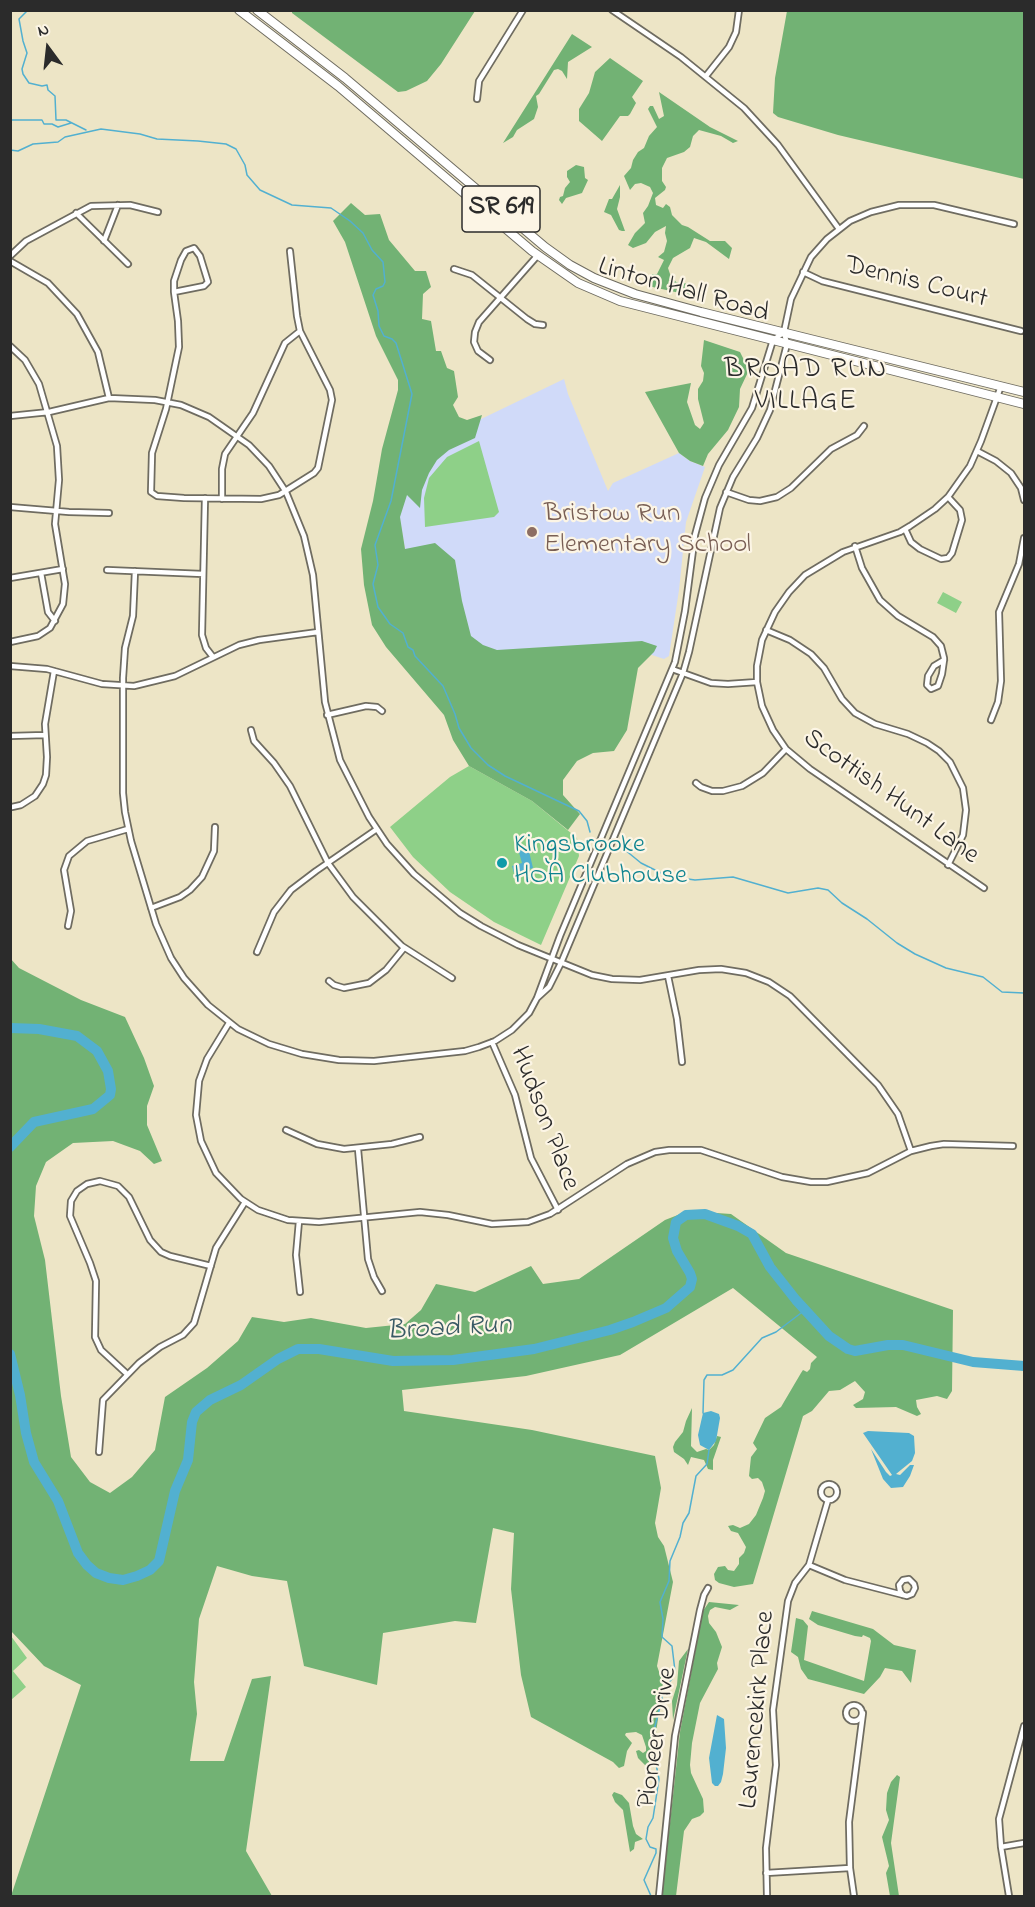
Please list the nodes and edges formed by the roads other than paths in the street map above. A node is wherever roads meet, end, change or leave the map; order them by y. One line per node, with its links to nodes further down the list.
1 (239, 10): 15 (main road, Linton Hall Road / SR 619)
2 (257, 10): 26 (main road, Linton Hall Road / SR 619)
3 (523, 10): 7 (street)
4 (612, 10): 6 (street)
5 (739, 10): 6 (street)
6 (706, 76): 12 (street)
7 (477, 99)
8 (118, 205): 9 (street); 10 (street); 13 (street)
9 (158, 212)
10 (76, 213): 13 (street); 16 (street)
11 (1014, 224): 12 (street)
12 (839, 229): 20 (street)
13 (104, 241): 18 (street)
14 (290, 251): 24 (street)
15 (538, 255): 22 (street); 27 (main road, Linton Hall Road / SR 619)
16 (10, 256)
17 (10, 261): 34 (street)
18 (128, 264)
19 (454, 268): 22 (street)
20 (802, 272): 25 (street, Dennis Court); 26 (street)
21 (174, 292): 21 (street); 35 (street)
22 (501, 297): 23 (street); 30 (street)
23 (543, 325)
24 (300, 331): 40 (street); 42 (street)
25 (1021, 331)
26 (784, 332): 27 (street); 28 (street); 31 (main road, Linton Hall Road / SR 619)
27 (772, 340): 28 (main road, Linton Hall Road / SR 619); 67 (street)
28 (787, 344): 33 (main road, Linton Hall Road / SR 619); 43 (street)
29 (10, 346): 37 (street)
30 (490, 360)
31 (1001, 386): 32 (main road, Linton Hall Road / SR 619); 33 (street, Scottish Hunt Lane)
32 (1024, 392)
33 (997, 396): 36 (main road, Linton Hall Road / SR 619); 41 (street, Scottish Hunt Lane)
34 (109, 398): 35 (street); 37 (street)
35 (168, 402): 40 (street); 45 (street)
36 (1024, 405)
37 (49, 412): 38 (street); 49 (street)
38 (10, 416)
39 (864, 426): 43 (street)
40 (238, 435): 42 (street); 46 (street)
41 (977, 451): 44 (street, Scottish Hunt Lane); 47 (street)
42 (286, 492): 46 (street); 62 (street)
43 (726, 492): 69 (street)
44 (948, 497): 51 (street, Scottish Hunt Lane); 51 (street)
45 (205, 498): 46 (street); 58 (street)
46 (222, 499)
47 (1024, 500)
48 (10, 507): 49 (street)
49 (56, 511): 50 (street); 54 (street)
50 (109, 513)
51 (905, 529): 53 (street, Scottish Hunt Lane)
52 (1024, 538): 74 (street)
53 (855, 546): 61 (street, Scottish Hunt Lane); 65 (street)
54 (63, 569): 57 (street); 60 (street)
55 (107, 570): 56 (street)
56 (135, 571): 58 (street); 71 (street)
57 (41, 573): 59 (street); 60 (street)
58 (203, 574): 64 (street)
59 (10, 578)
60 (55, 621): 63 (street)
61 (766, 630): 70 (street, Scottish Hunt Lane); 85 (street)
62 (318, 632): 64 (street); 73 (street)
63 (10, 642)
64 (213, 657): 71 (street)
65 (944, 660): 65 (street)
66 (10, 666): 68 (street)
67 (672, 669): 69 (street); 91 (street)
68 (54, 671): 71 (street); 76 (street)
69 (683, 673): 70 (street); 92 (street)
70 (757, 682): 78 (street, Scottish Hunt Lane)
71 (123, 686): 82 (street)
72 (382, 711): 73 (street)
73 (327, 714): 83 (street)
74 (991, 720)
75 (251, 730): 84 (street)
76 (45, 735): 77 (street); 80 (street)
77 (10, 736)
78 (786, 749): 79 (street); 85 (street, Scottish Hunt Lane)
79 (696, 783)
80 (12, 807)
81 (215, 827): 87 (street)
82 (128, 829): 87 (street); 88 (street)
83 (377, 829): 84 (street); 91 (street)
84 (328, 863): 89 (street); 90 (street)
85 (948, 865): 86 (street, Scottish Hunt Lane)
86 (984, 888)
87 (151, 908): 97 (street)
88 (68, 926)
89 (404, 948): 94 (street); 95 (street)
90 (257, 952)
91 (551, 959): 92 (street); 96 (street)
92 (561, 963): 93 (street); 96 (street)
93 (668, 976): 99 (street); 104 (street)
94 (452, 978)
95 (329, 981)
96 (537, 998): 98 (street)
97 (229, 1023): 98 (street); 105 (street)
98 (492, 1042): 106 (street, Hudson Place)
99 (682, 1062)
100 (286, 1130): 103 (street)
101 (420, 1137): 103 (street)
102 (1013, 1146): 104 (street)
103 (358, 1149): 107 (street)
104 (911, 1151): 106 (street)
105 (245, 1202): 108 (street); 109 (street)
106 (558, 1210): 107 (street)
107 (364, 1217): 108 (street); 110 (street)
108 (299, 1221): 111 (street)
109 (211, 1266): 112 (street); 112 (street)
110 (382, 1291)
111 (300, 1292)
112 (127, 1374): 113 (street)
113 (99, 1452)
114 (828, 1500): 115 (street, Laurencekirk Place)
115 (809, 1565): 117 (street); 123 (street, Laurencekirk Place)
116 (708, 1588): 124 (street, Pioneer Drive)
117 (903, 1595)
118 (863, 1713): 122 (street)
119 (1024, 1727): 121 (street)
120 (1024, 1843): 121 (street)
121 (1001, 1847): 127 (street)
122 (850, 1868): 123 (street); 126 (street)
123 (766, 1873): 125 (street, Laurencekirk Place)
124 (659, 1896)
125 (767, 1896)
126 (854, 1896)
127 (1009, 1896)

